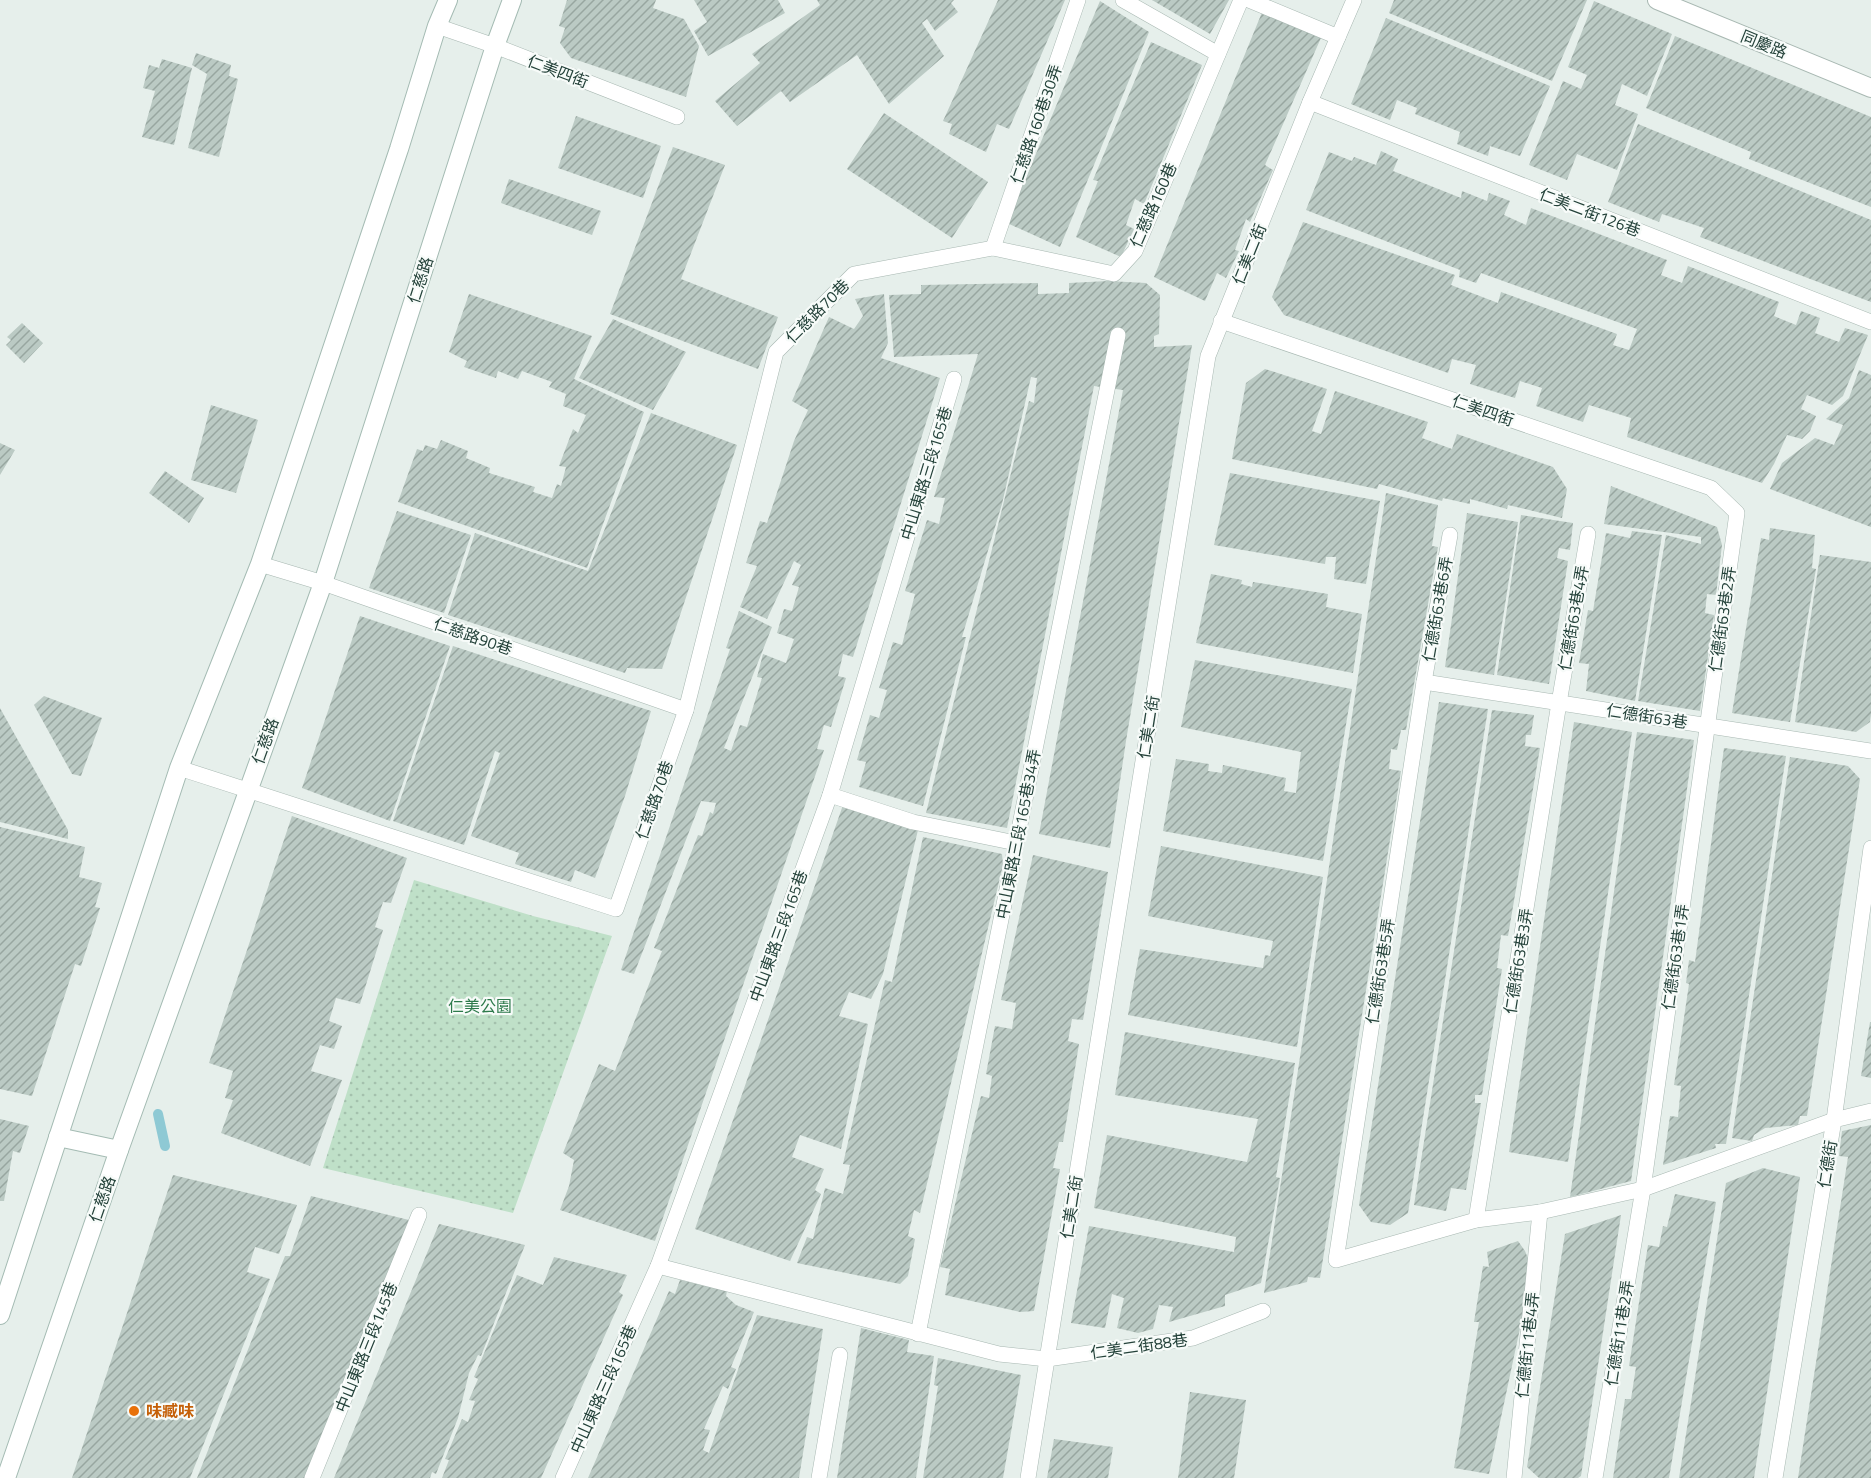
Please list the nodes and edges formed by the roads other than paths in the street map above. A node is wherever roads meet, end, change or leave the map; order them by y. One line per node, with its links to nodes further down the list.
1 (448, 0): 9 (street)
2 (512, 0): 11 (street, 仁慈路)
3 (1078, 0): 16 (lane, 仁慈路160巷30弄)
4 (1123, 0): 12 (lane)
5 (1241, 0): 12 (lane)
6 (1249, 0): 10 (lane)
7 (1354, 0): 10 (lane, 仁美二街)
8 (1657, 0): 13 (street, 同慶路)
9 (437, 26): 11 (lane, 仁美四街); 25 (street)
10 (1338, 37): 14 (lane, 仁美二街)
11 (495, 46): 15 (lane, 仁美四街); 26 (street, 仁慈路)
12 (1218, 54): 16 (lane, 仁慈路160巷)
13 (1871, 88)
14 (1310, 102): 18 (lane, 仁美二街); 19 (lane, 仁美二街126巷)
15 (677, 117)
16 (993, 248): 17 (lane, 仁慈路160巷)
17 (854, 274): 29 (lane, 仁慈路70巷)
18 (1221, 321): 22 (lane, 仁美四街); 50 (lane, 仁美二街)
19 (1871, 322)
20 (1118, 335): 35 (lane, 中山東路三段165巷34弄)
21 (954, 380): 34 (lane, 中山東路三段165巷)
22 (1737, 513): 30 (lane, 仁德街63巷2弄)
23 (1588, 534): 28 (lane, 仁德街63巷4弄)
24 (1450, 535): 27 (lane, 仁德街63巷6弄)
25 (260, 564): 26 (lane, 仁慈路90巷); 32 (street)
26 (323, 583): 29 (lane, 仁慈路90巷); 33 (street, 仁慈路)
27 (1424, 682): 28 (lane, 仁德街63巷); 44 (lane, 仁德街63巷5弄)
28 (1559, 703): 30 (lane, 仁德街63巷); 44 (lane, 仁德街63巷3弄)
29 (686, 710): 33 (lane, 仁慈路70巷)
30 (1707, 725): 31 (lane, 仁德街63巷); 41 (lane, 仁德街63巷1弄)
31 (1871, 751)
32 (179, 768): 33 (lane, 仁慈路70巷); 39 (street)
33 (247, 790): 40 (street, 仁慈路)
34 (830, 795): 35 (lane); 45 (lane, 中山東路三段165巷)
35 (1016, 843): 48 (lane, 中山東路三段165巷34弄)
36 (1871, 848): 38 (lane, 仁德街)
37 (1871, 1111): 38 (lane)
38 (1834, 1120): 41 (lane); 58 (lane, 仁德街)
39 (58, 1137): 40 (street); 47 (street)
40 (119, 1150): 51 (street, 仁慈路)
41 (1643, 1189): 42 (lane); 57 (lane, 仁德街11巷2弄)
42 (1540, 1212): 44 (lane); 56 (lane, 仁德街11巷4弄)
43 (419, 1215): 52 (lane, 中山東路三段145巷)
44 (1476, 1220)
45 (658, 1266): 48 (lane, 仁美二街88巷); 53 (lane, 中山東路三段165巷)
46 (1263, 1311): 50 (lane, 仁美二街88巷)
47 (0, 1315)
48 (918, 1334): 50 (lane, 仁美二街88巷)
49 (840, 1355): 54 (lane)
50 (1047, 1359): 55 (lane, 仁美二街)
51 (6, 1478)
52 (312, 1478)
53 (563, 1478)
54 (819, 1478)
55 (1028, 1478)
56 (1514, 1478)
57 (1595, 1478)
58 (1775, 1478)

